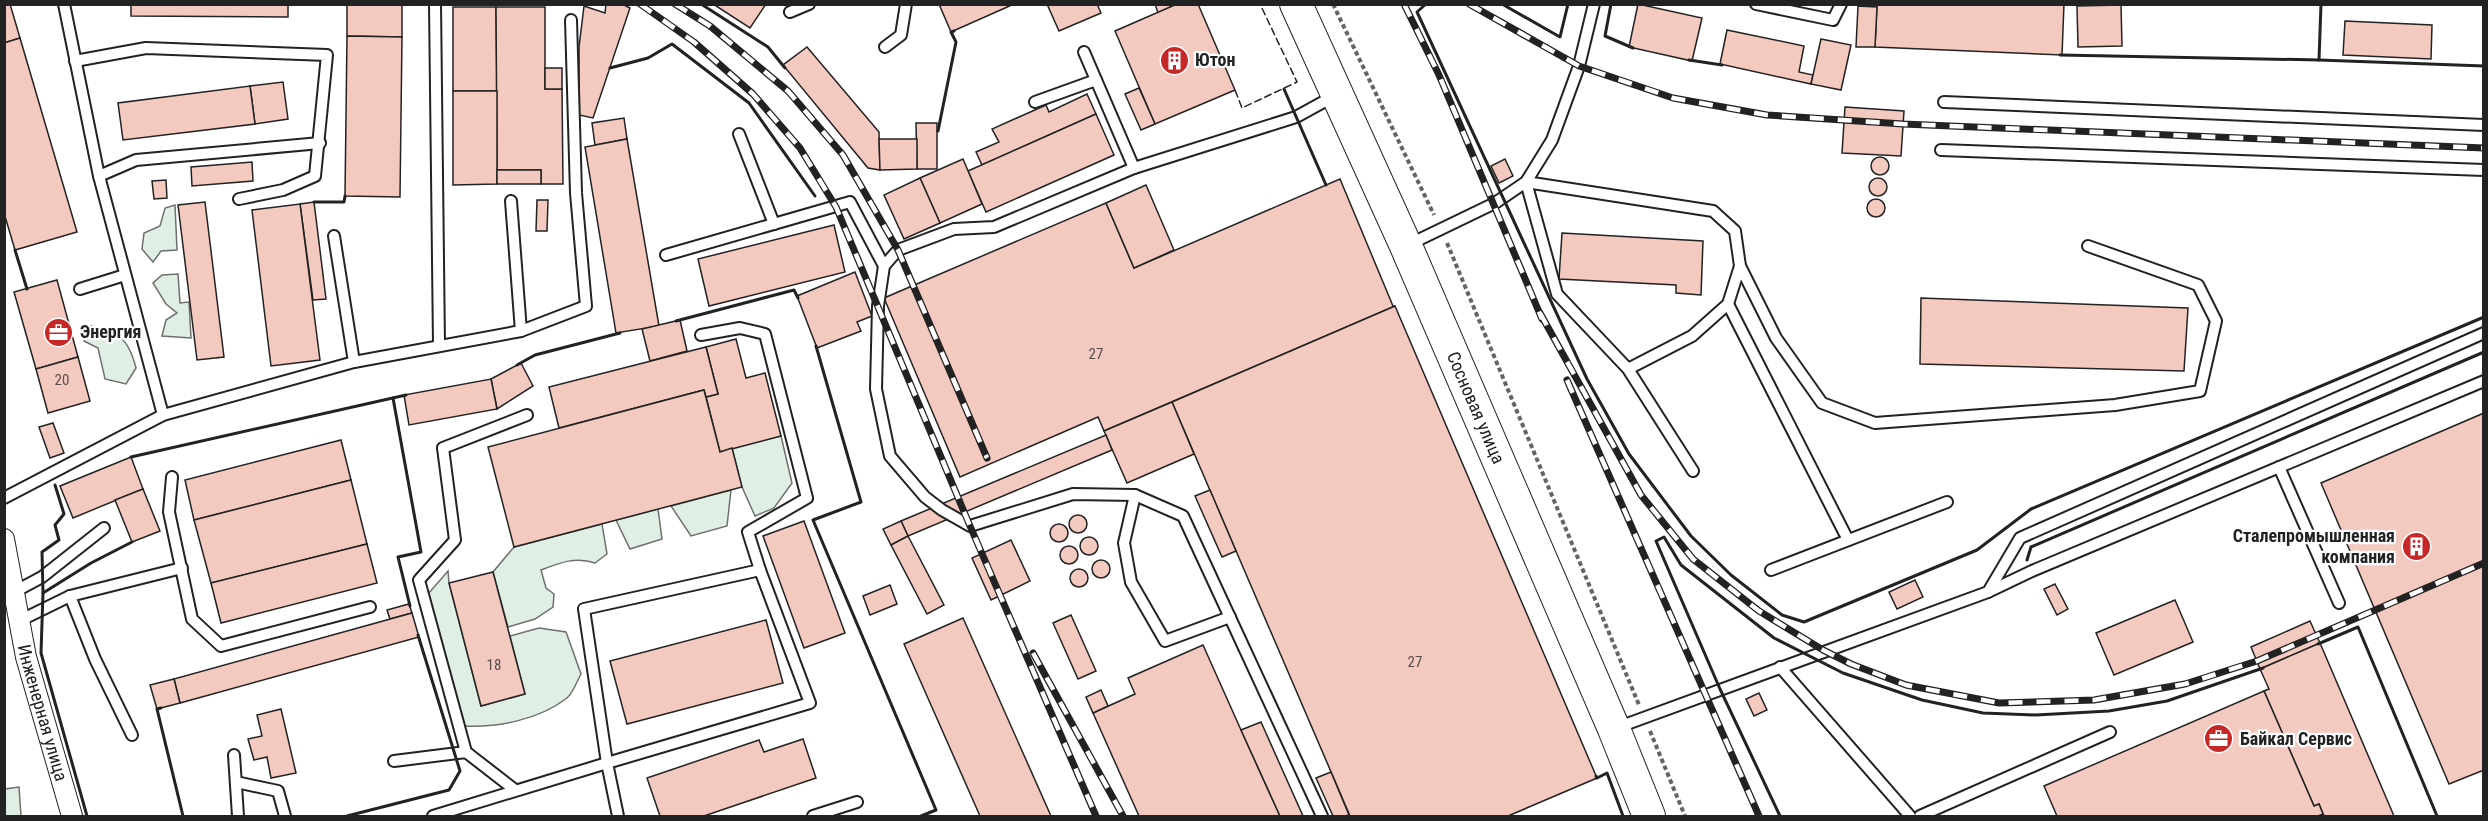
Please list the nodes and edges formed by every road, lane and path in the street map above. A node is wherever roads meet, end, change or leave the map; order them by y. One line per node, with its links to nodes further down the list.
1 (64, 4): 14 (lane)
2 (435, 4): 43 (lane)
3 (809, 4): 10 (lane)
4 (906, 4): 12 (lane)
5 (1296, 4): 16 (main road, Сосновая улица)
6 (1333, 4): 30 (path)
7 (1594, 4): 26 (lane)
8 (1756, 4): 9 (lane)
9 (1841, 4)
10 (790, 12)
11 (570, 20): 40 (lane)
12 (885, 47)
13 (1084, 52): 15 (lane)
14 (75, 61): 21 (lane); 25 (lane)
15 (1096, 81): 17 (lane); 23 (lane)
16 (1338, 94): 23 (lane); 32 (main road, Сосновая улица)
17 (1035, 102)
18 (1944, 102): 19 (lane)
19 (2484, 125)
20 (739, 134): 29 (lane)
21 (320, 143): 25 (lane); 27 (lane)
22 (1941, 150): 24 (lane)
23 (1134, 168): 35 (lane)
24 (2484, 170)
25 (99, 176): 37 (lane)
26 (1526, 182): 30 (lane); 36 (lane); 45 (lane)
27 (239, 199)
28 (511, 201): 40 (lane)
29 (774, 224): 34 (lane); 35 (lane)
30 (1442, 229): 32 (lane); 69 (path)
31 (334, 236): 44 (lane)
32 (1406, 246): 70 (main road, Сосновая улица)
33 (2088, 246): 36 (lane)
34 (666, 255)
35 (884, 266): 52 (lane)
36 (1740, 266): 39 (lane)
37 (125, 275): 38 (lane); 47 (lane)
38 (80, 289)
39 (1728, 304): 45 (lane); 57 (lane)
40 (521, 332): 43 (lane)
41 (2484, 333): 62 (lane)
42 (701, 335): 59 (lane)
43 (440, 345): 44 (lane)
44 (354, 362): 47 (lane)
45 (1628, 369): 50 (lane)
46 (2484, 381): 49 (lane)
47 (163, 415): 53 (lane)
48 (528, 415): 73 (lane)
49 (2279, 467): 62 (lane); 64 (lane)
50 (1693, 471)
51 (172, 477): 58 (lane)
52 (1135, 495): 66 (lane); 66 (lane)
53 (4, 498)
54 (1947, 501): 57 (lane)
55 (104, 528): 61 (lane)
56 (4, 539): 61 (street, Инженерная улица)
57 (1848, 540): 60 (lane)
58 (182, 568): 63 (lane); 65 (lane)
59 (760, 570): 76 (lane); 76 (lane)
60 (1771, 570)
61 (14, 592): 67 (street, Инженерная улица)
62 (1988, 592): 68 (lane)
63 (70, 596): 67 (lane); 72 (lane)
64 (2339, 603)
65 (370, 607)
66 (1230, 617): 86 (lane)
67 (19, 621): 80 (street, Инженерная улица)
68 (1780, 667): 69 (lane); 89 (lane)
69 (1645, 717): 70 (lane); 88 (path)
70 (1614, 729): 87 (main road, Сосновая улица)
71 (2110, 732): 90 (lane)
72 (132, 735)
73 (466, 752): 75 (lane); 78 (lane)
74 (234, 755): 77 (lane)
75 (394, 761)
76 (606, 763): 78 (lane); 84 (lane)
77 (236, 782): 81 (lane); 82 (lane)
78 (515, 790): 83 (lane)
79 (857, 802): 85 (lane)
80 (72, 816)
81 (238, 816)
82 (285, 816)
83 (434, 816)
84 (618, 816)
85 (813, 816)
86 (1322, 816)
87 (1649, 816)
88 (1685, 816)
89 (1910, 816)
90 (1920, 816)

